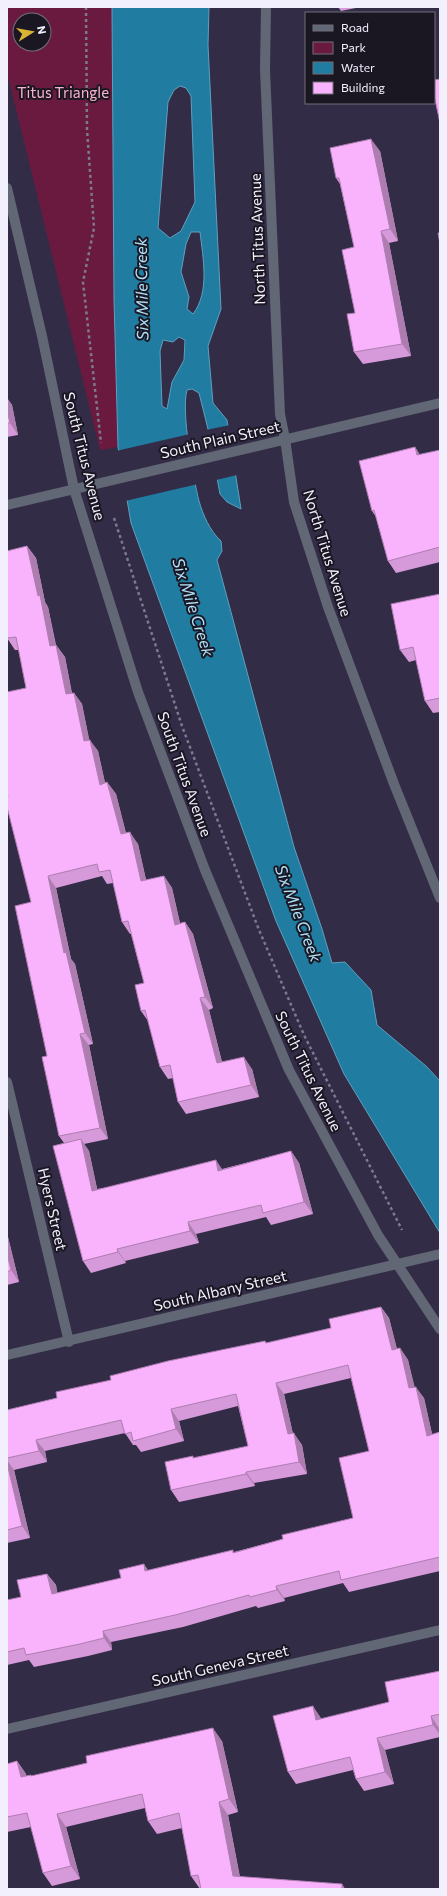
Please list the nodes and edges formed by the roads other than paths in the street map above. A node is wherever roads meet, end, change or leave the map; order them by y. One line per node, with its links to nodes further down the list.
1 (266, 7): 4 (street, North Titus Avenue)
2 (7, 188): 5 (street, South Titus Avenue)
3 (440, 403): 4 (street, South Plain Street)
4 (285, 439): 5 (street, South Plain Street); 7 (street, North Titus Avenue)
5 (74, 489): 6 (street, South Plain Street); 10 (street, South Titus Avenue)
6 (7, 505)
7 (440, 898)
8 (7, 1082): 12 (street, Hyers Street)
9 (436, 1255): 10 (street, South Albany Street)
10 (396, 1264): 11 (street, South Titus Avenue); 12 (street, South Albany Street)
11 (440, 1329)
12 (69, 1342): 13 (street, South Albany Street)
13 (7, 1355)
14 (440, 1630): 15 (street, South Geneva Street)
15 (7, 1729)

